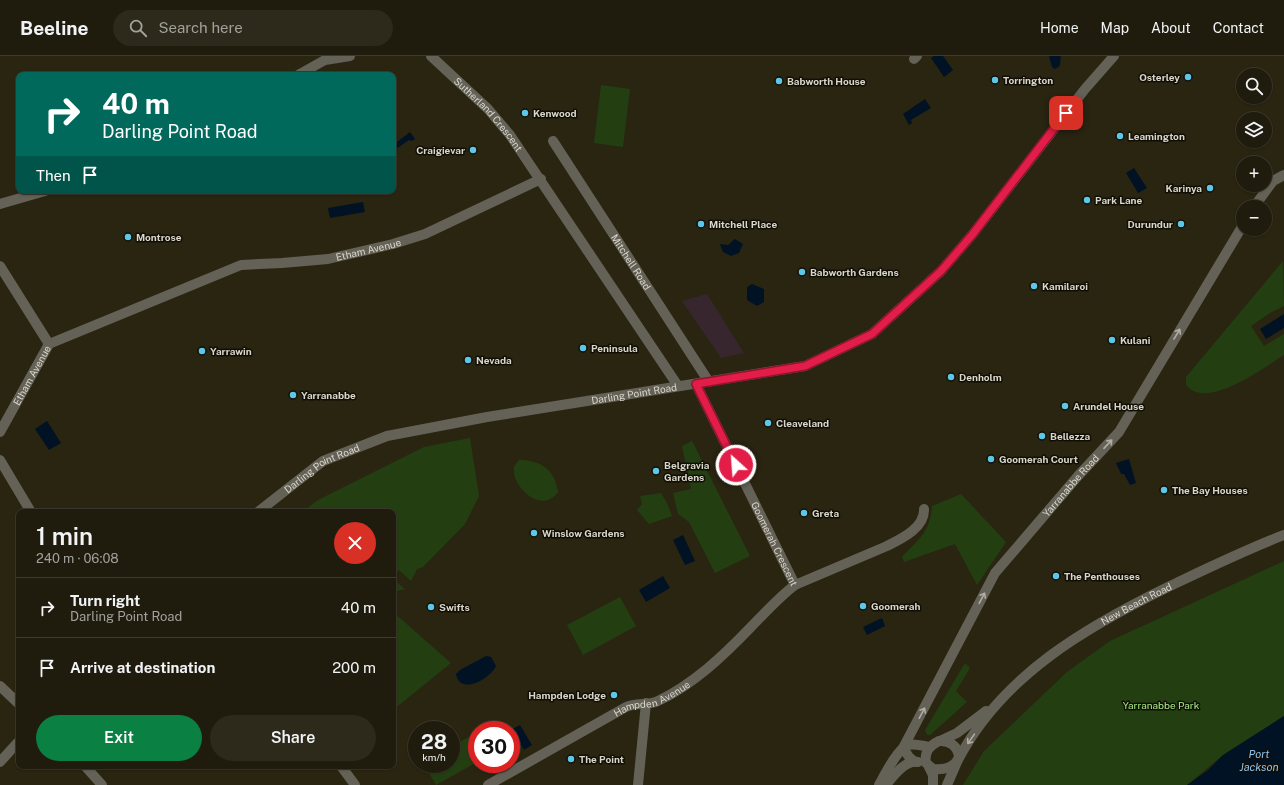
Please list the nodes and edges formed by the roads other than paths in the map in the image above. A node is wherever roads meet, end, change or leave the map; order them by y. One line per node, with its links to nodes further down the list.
1 (350, 56): 4 (street)
2 (431, 56): 7 (street, Sutherland Crescent)
3 (1114, 56): 14 (street, Darling Point Road)
4 (303, 72)
5 (553, 141): 14 (street, Mitchell Road)
6 (1284, 175): 9 (street)
7 (541, 178): 13 (street, Etham Avenue); 16 (street)
8 (35, 194): 10 (street)
9 (1259, 200)
10 (0, 204)
11 (1236, 236): 31 (street, Yarranabbe Road, one-way to 11)
12 (0, 266): 13 (street)
13 (49, 344): 17 (street, Etham Avenue)
14 (709, 382): 15 (street, Darling Point Road)
15 (696, 384): 16 (street, Darling Point Road); 23 (street, Goomerah Crescent)
16 (678, 386): 20 (street, Darling Point Road)
17 (0, 432)
18 (0, 460): 19 (street)
19 (29, 509)
20 (262, 509)
21 (924, 509): 23 (street, Goomerah Crescent)
22 (1284, 535): 25 (street, New Beach Road)
23 (795, 585): 27 (street, Hampden Avenue)
24 (0, 686): 26 (street)
25 (1004, 698): 28 (street, New Beach Road); 32 (street, New Beach Road, one-way to 32)
26 (16, 701)
27 (646, 703): 40 (street, Hampden Avenue); 41 (street)
28 (939, 741): 30 (street); 32 (street)
29 (16, 744): 33 (street)
30 (930, 747): 31 (street); 35 (street)
31 (903, 748): 34 (street); 42 (street, Yarranabbe Road)
32 (957, 761): 35 (street); 45 (street, New Beach Road)
33 (0, 762)
34 (915, 762): 35 (street); 43 (street)
35 (928, 766): 44 (street)
36 (88, 769): 38 (street)
37 (343, 769): 39 (street)
38 (102, 785)
39 (355, 785)
40 (488, 785)
41 (638, 785)
42 (879, 785)
43 (886, 785)
44 (933, 785)
45 (947, 785)

